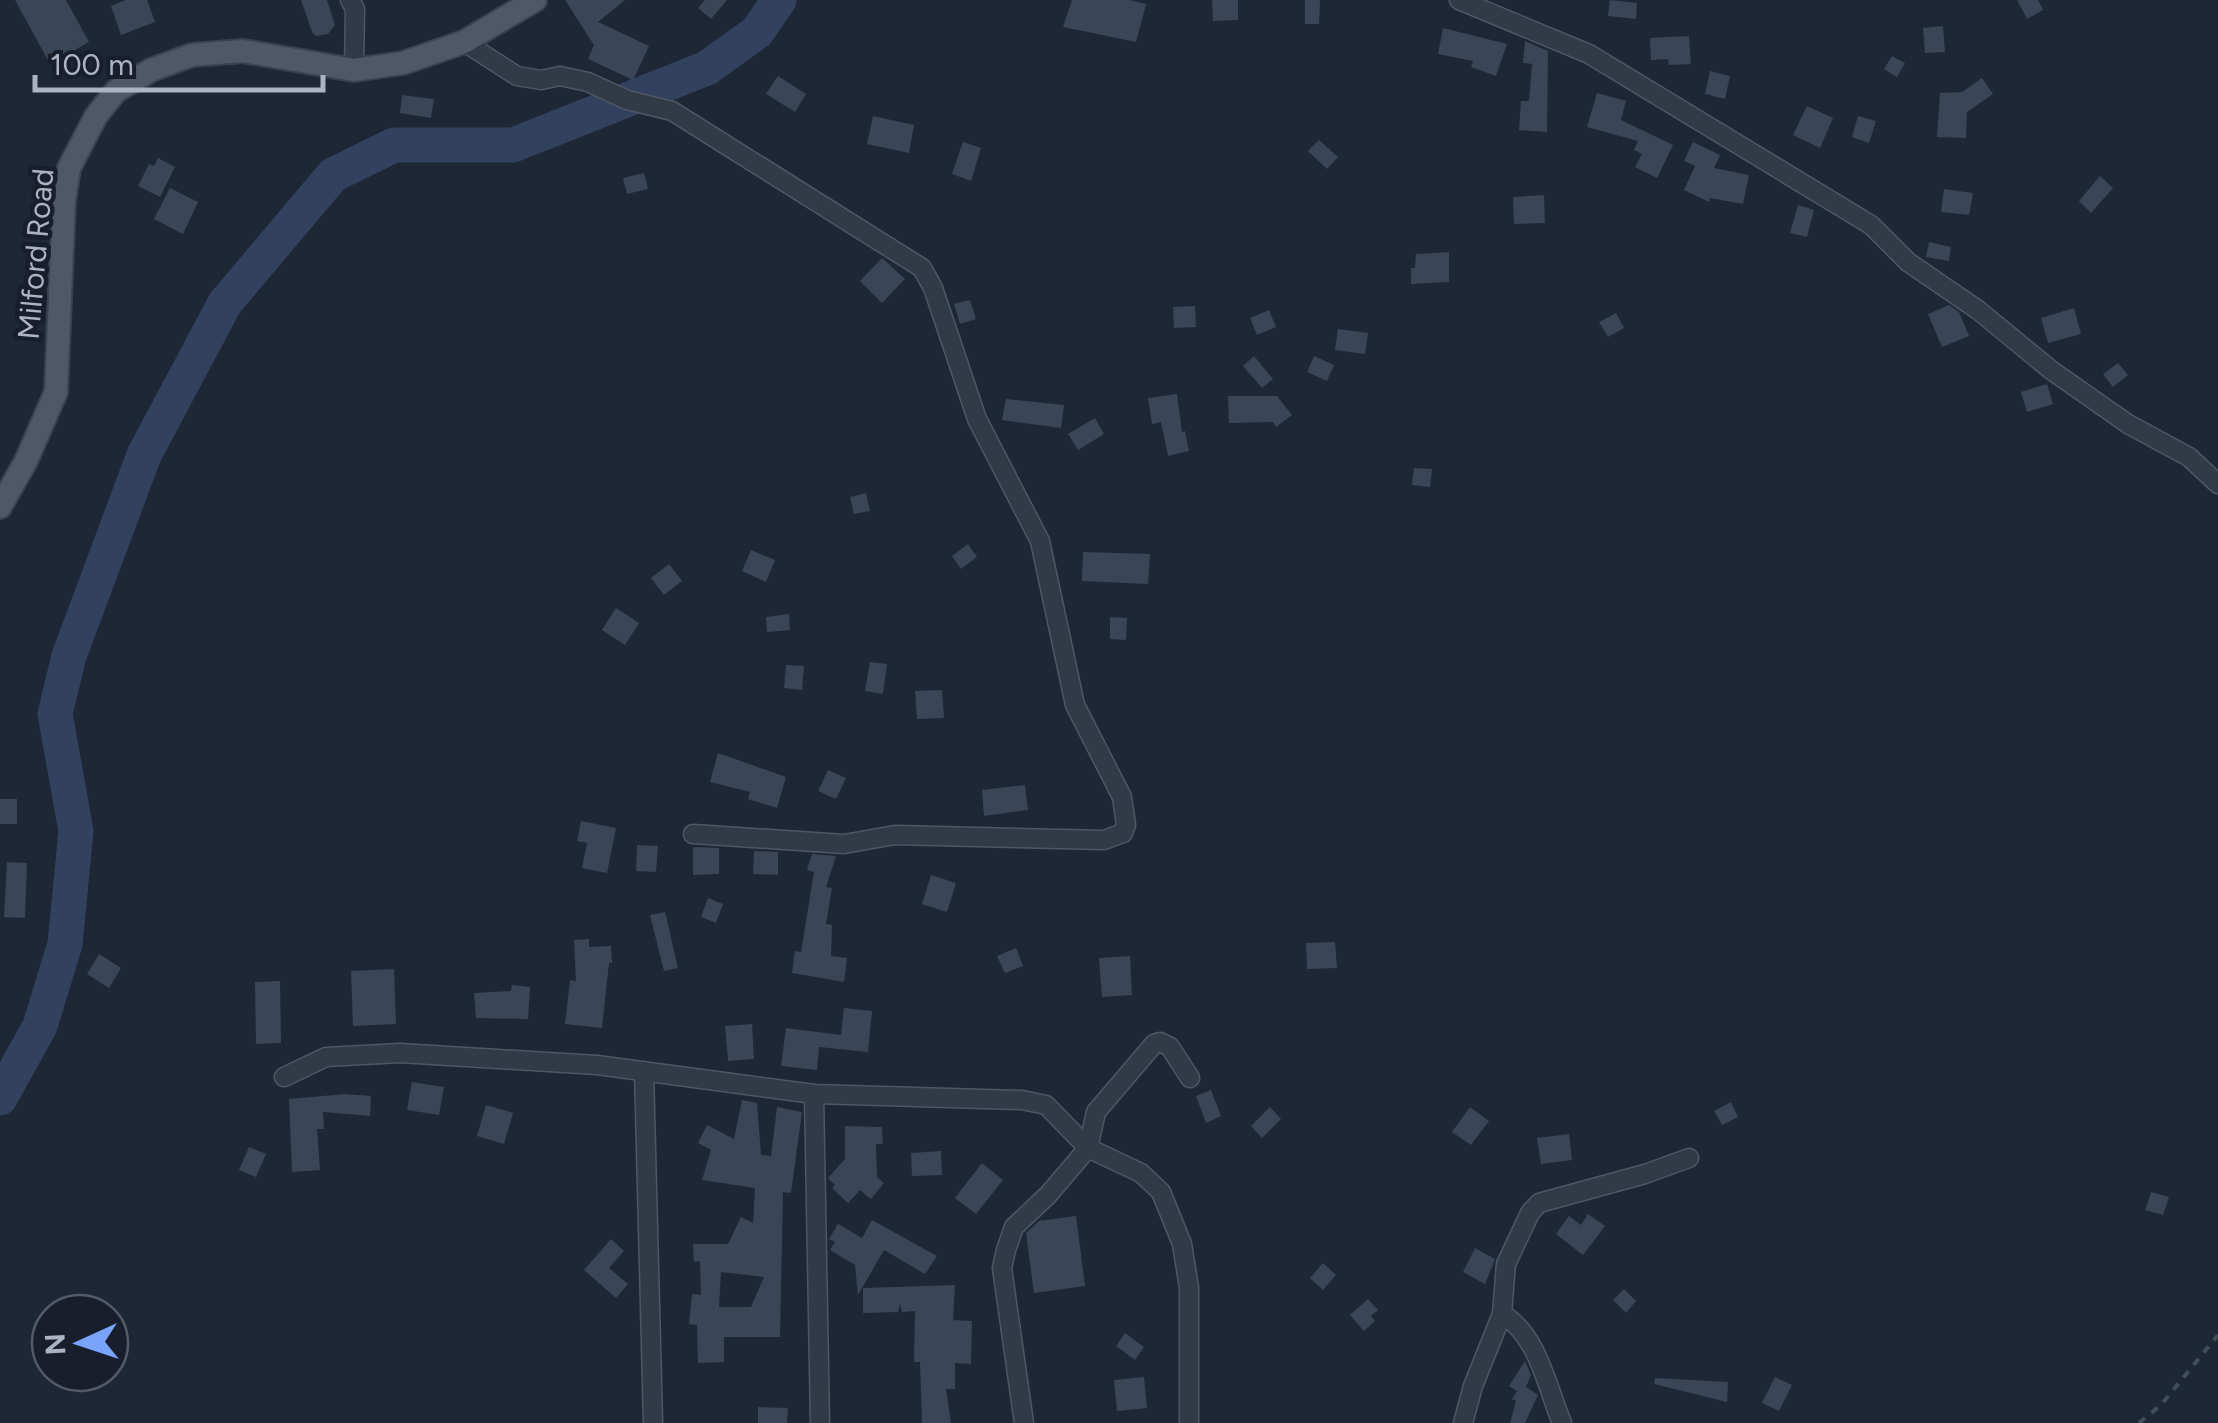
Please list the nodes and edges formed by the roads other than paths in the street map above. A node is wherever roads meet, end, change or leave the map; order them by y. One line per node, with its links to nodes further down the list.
1 (350, 0): 5 (street)
2 (535, 0): 4 (main road, Milford Road)
3 (1459, 0): 6 (street)
4 (464, 42): 5 (main road, Milford Road); 8 (street)
5 (354, 70): 7 (main road, Milford Road)
6 (2218, 484)
7 (0, 506)
8 (692, 834)
9 (644, 1070): 10 (street); 12 (street); 16 (street)
10 (284, 1077)
11 (1190, 1078): 13 (street)
12 (814, 1094): 13 (street); 17 (street)
13 (1088, 1148): 18 (street); 19 (street)
14 (1689, 1158): 15 (street)
15 (1502, 1314): 20 (street); 21 (street)
16 (653, 1423)
17 (820, 1423)
18 (1024, 1423)
19 (1190, 1423)
20 (1462, 1423)
21 (1562, 1423)

